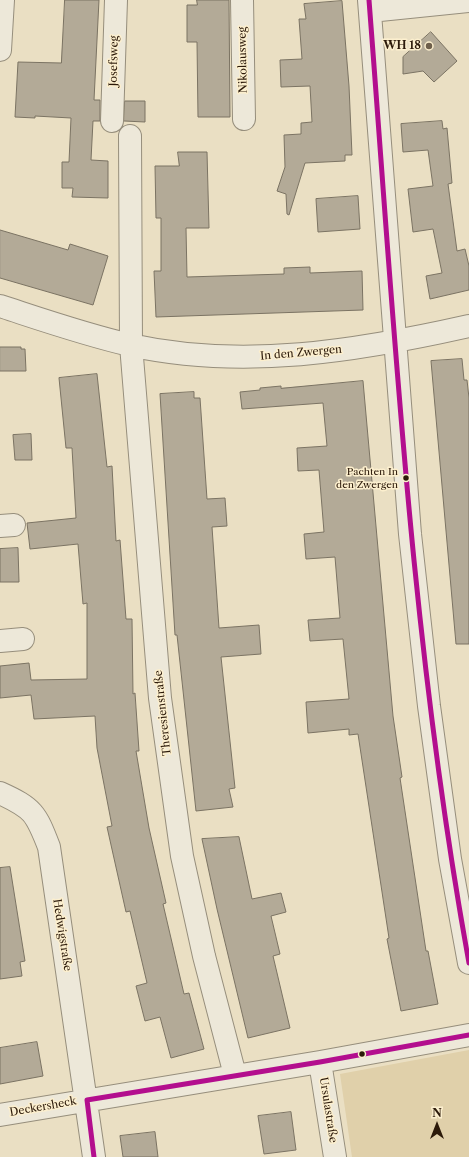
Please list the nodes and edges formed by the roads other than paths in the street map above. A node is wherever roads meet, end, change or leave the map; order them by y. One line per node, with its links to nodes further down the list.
1 (3, 0): 6 (street)
2 (116, 0): 8 (street, Josefsweg)
3 (242, 0): 7 (street, Nikolausweg)
4 (469, 1): 5 (street)
5 (369, 6): 12 (street)
6 (0, 50)
7 (244, 119)
8 (112, 121)
9 (130, 136): 13 (street)
10 (0, 306): 13 (street, In den Zwergen)
11 (469, 326): 12 (street, In den Zwergen)
12 (395, 342): 13 (street, In den Zwergen); 17 (street)
13 (131, 345): 20 (street, Theresienstraße)
14 (23, 639): 15 (street)
15 (0, 641)
16 (0, 793): 21 (street, Hedwigstraße)
17 (469, 963)
18 (469, 1035): 19 (street, Deckersheck)
19 (320, 1062): 20 (street, Deckersheck); 24 (street, Ursulastraße)
20 (235, 1075): 21 (street, Deckersheck)
21 (87, 1100): 22 (street, Deckersheck); 23 (street, Hedwigstraße)
22 (0, 1115)
23 (94, 1157)
24 (335, 1157)

